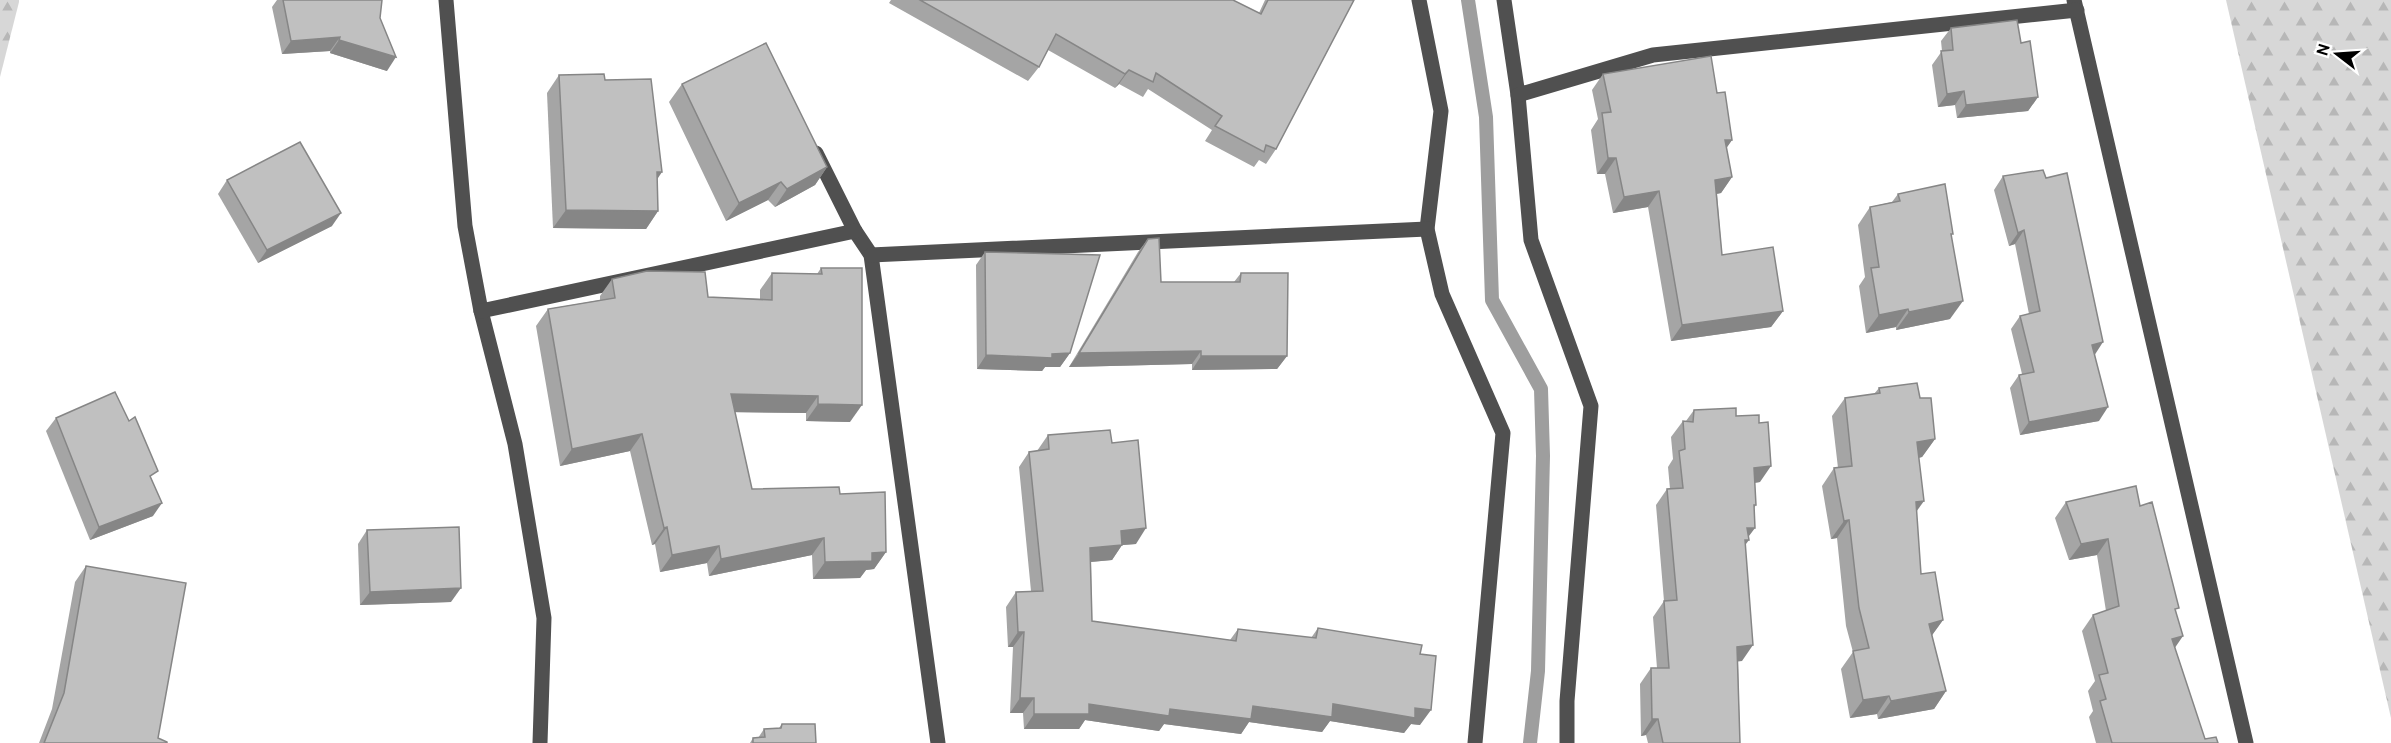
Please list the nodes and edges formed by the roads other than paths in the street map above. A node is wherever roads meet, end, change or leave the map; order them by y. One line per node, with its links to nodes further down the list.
1 (446, 0): 10 (street)
2 (1419, 0): 7 (street)
3 (1504, 0): 5 (street)
4 (2076, 5): 5 (street); 15 (street)
5 (1518, 95): 14 (street)
6 (808, 136): 8 (street)
7 (1427, 229): 9 (street); 13 (street)
8 (855, 231): 9 (street); 10 (street)
9 (871, 255): 12 (street)
10 (481, 310): 11 (street)
11 (540, 743)
12 (938, 743)
13 (1475, 743)
14 (1567, 743)
15 (2246, 743)

